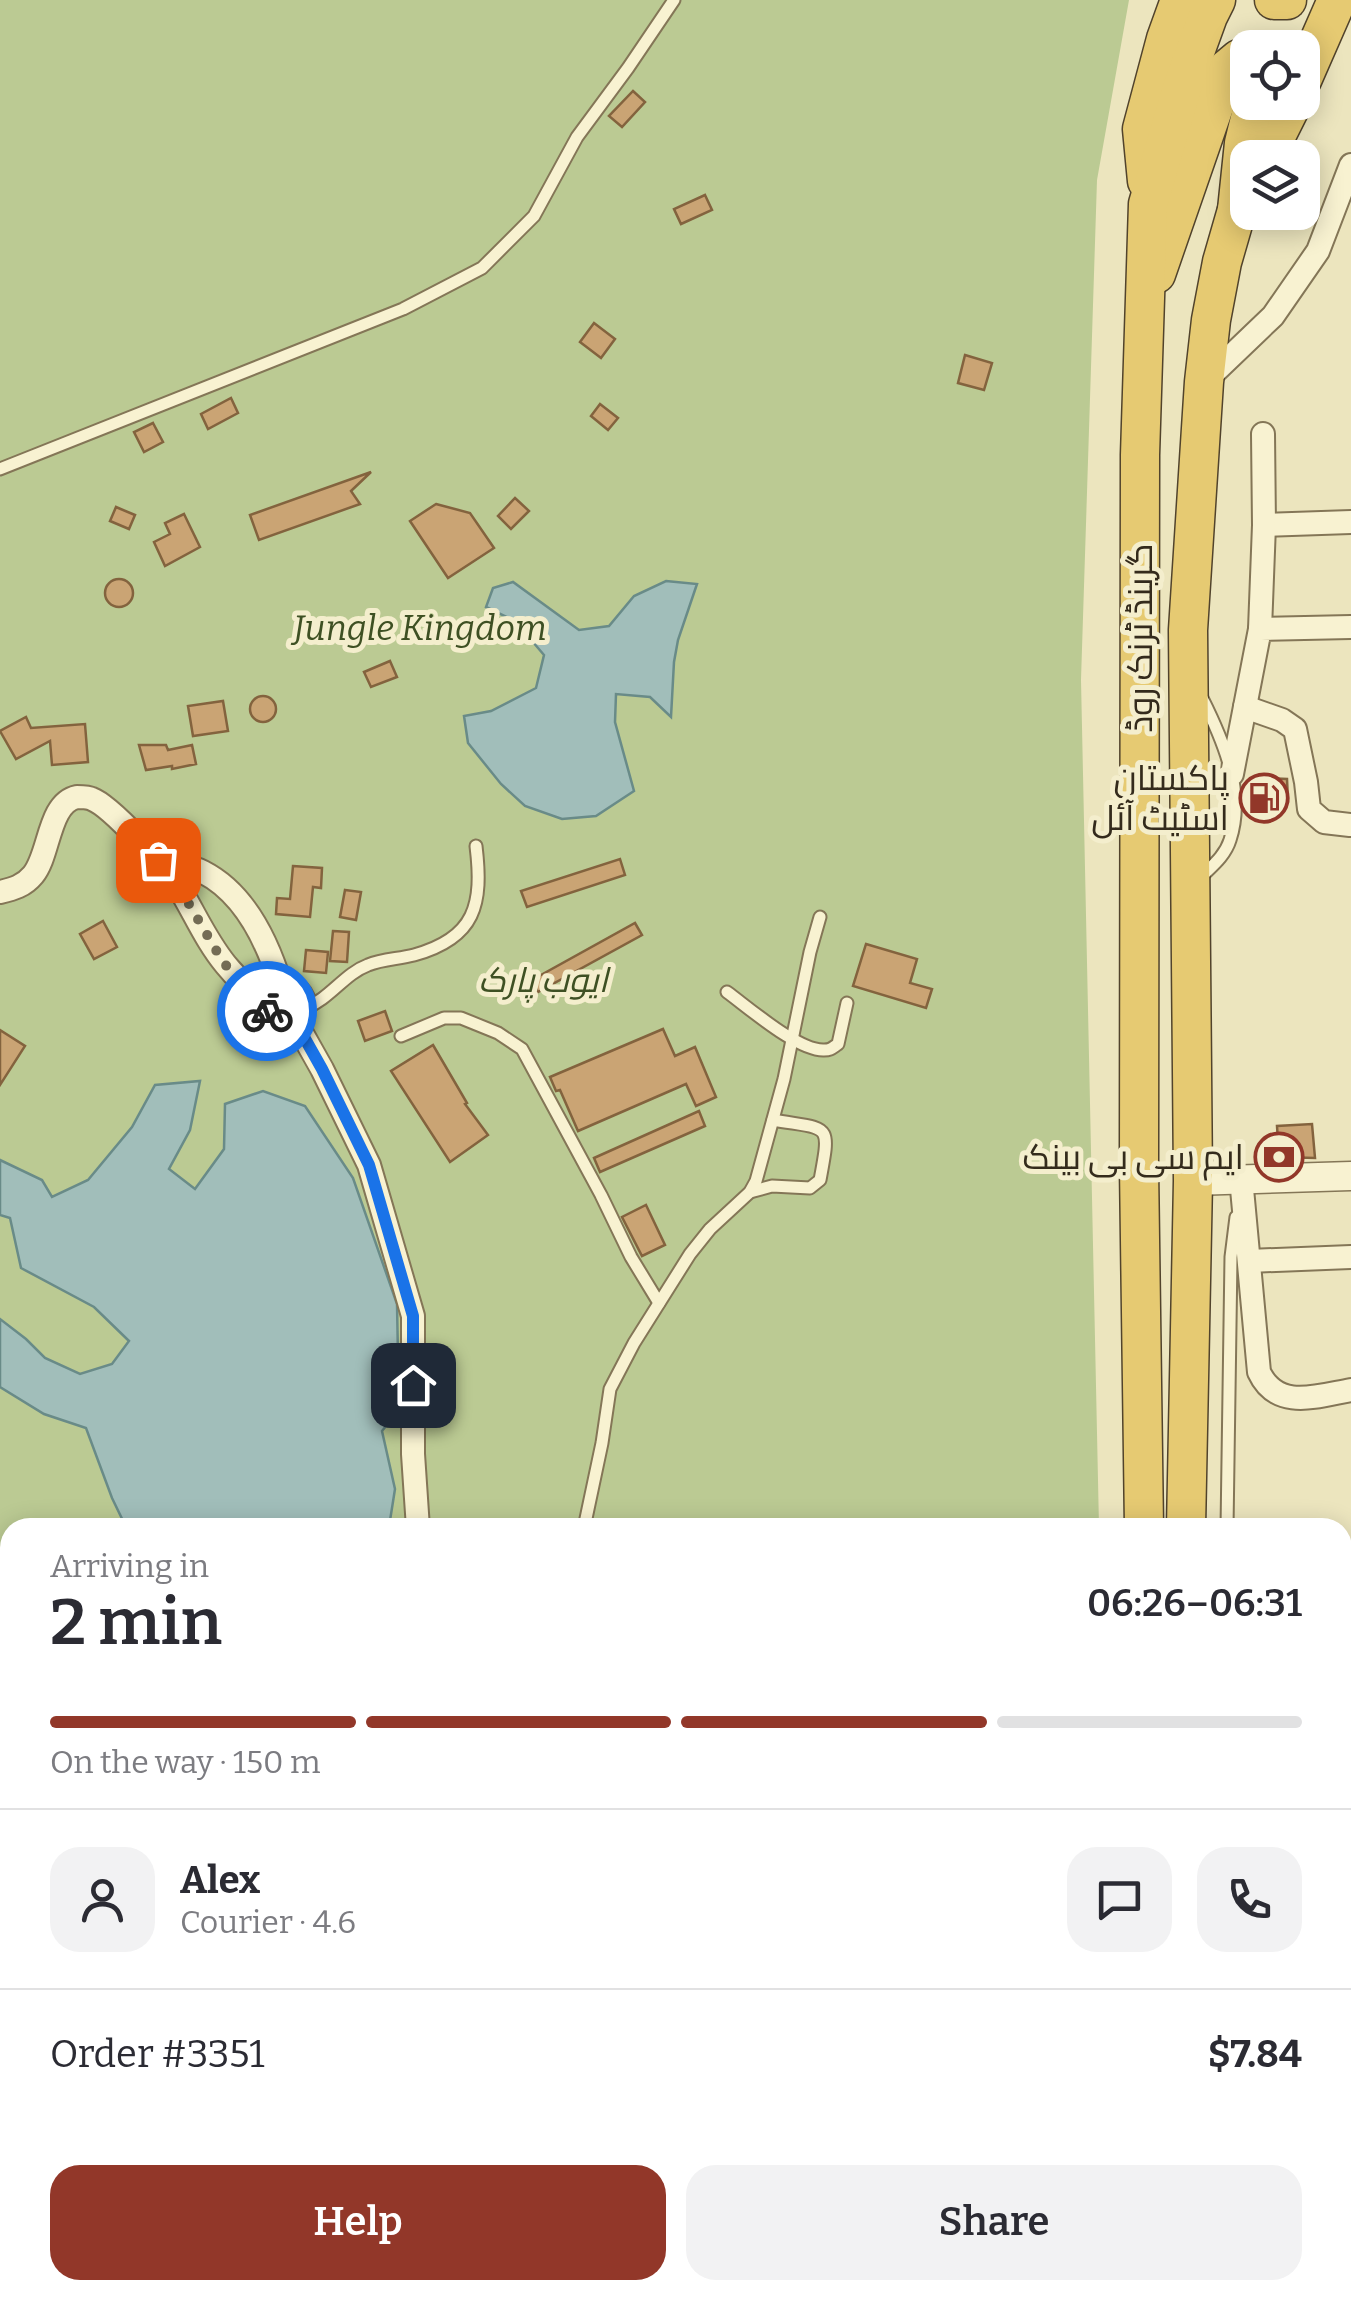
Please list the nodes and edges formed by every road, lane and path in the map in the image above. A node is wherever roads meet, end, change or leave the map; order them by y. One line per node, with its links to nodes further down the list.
1 (674, 0): 15 (lane)
2 (1180, 0): 10 (highway)
3 (1216, 0): 10 (highway, گرینڈ ٹرنک روڈ)
4 (1274, 0): 5 (highway)
5 (1287, 0)
6 (1337, 0): 7 (highway)
7 (1320, 39)
8 (1230, 66): 12 (highway)
9 (1351, 165): 13 (street)
10 (1148, 204): 12 (highway, گرینڈ ٹرنک روڈ)
11 (1232, 230): 13 (highway, گرینڈ ٹرنک روڈ)
12 (1145, 304): 46 (highway, گرینڈ ٹرنک روڈ)
13 (1204, 382): 20 (highway, گرینڈ ٹرنک روڈ)
14 (1264, 434): 17 (street)
15 (0, 469)
16 (1351, 522): 17 (street)
17 (1264, 525): 19 (street)
18 (1351, 627): 19 (street)
19 (1260, 629): 21 (street)
20 (1188, 671): 22 (lane); 26 (highway, گرینڈ ٹرنک روڈ)
21 (1245, 707): 22 (street); 23 (street)
22 (1232, 774): 26 (lane)
23 (1350, 825)
24 (476, 846): 32 (lane)
25 (158, 860): 27 (street); 30 (street); 30 (street)
26 (1190, 886): 38 (highway, گرینڈ ٹرنک روڈ)
27 (0, 892)
28 (820, 918): 34 (lane)
29 (727, 992): 34 (lane)
30 (274, 994): 32 (street)
31 (846, 1002): 34 (lane)
32 (299, 1015): 44 (street)
33 (401, 1036): 42 (lane)
34 (792, 1040): 35 (lane)
35 (773, 1120): 39 (lane); 39 (lane)
36 (1351, 1176): 37 (street)
37 (1241, 1178): 38 (street); 41 (street); 48 (lane)
38 (1193, 1181): 47 (highway, گرینڈ ٹرنک روڈ)
39 (750, 1192): 42 (lane)
40 (1351, 1257): 41 (street)
41 (1249, 1261): 43 (street)
42 (659, 1302): 45 (lane)
43 (1351, 1390)
44 (417, 1518)
45 (586, 1518)
46 (1144, 1518)
47 (1186, 1518)
48 (1227, 1518)

